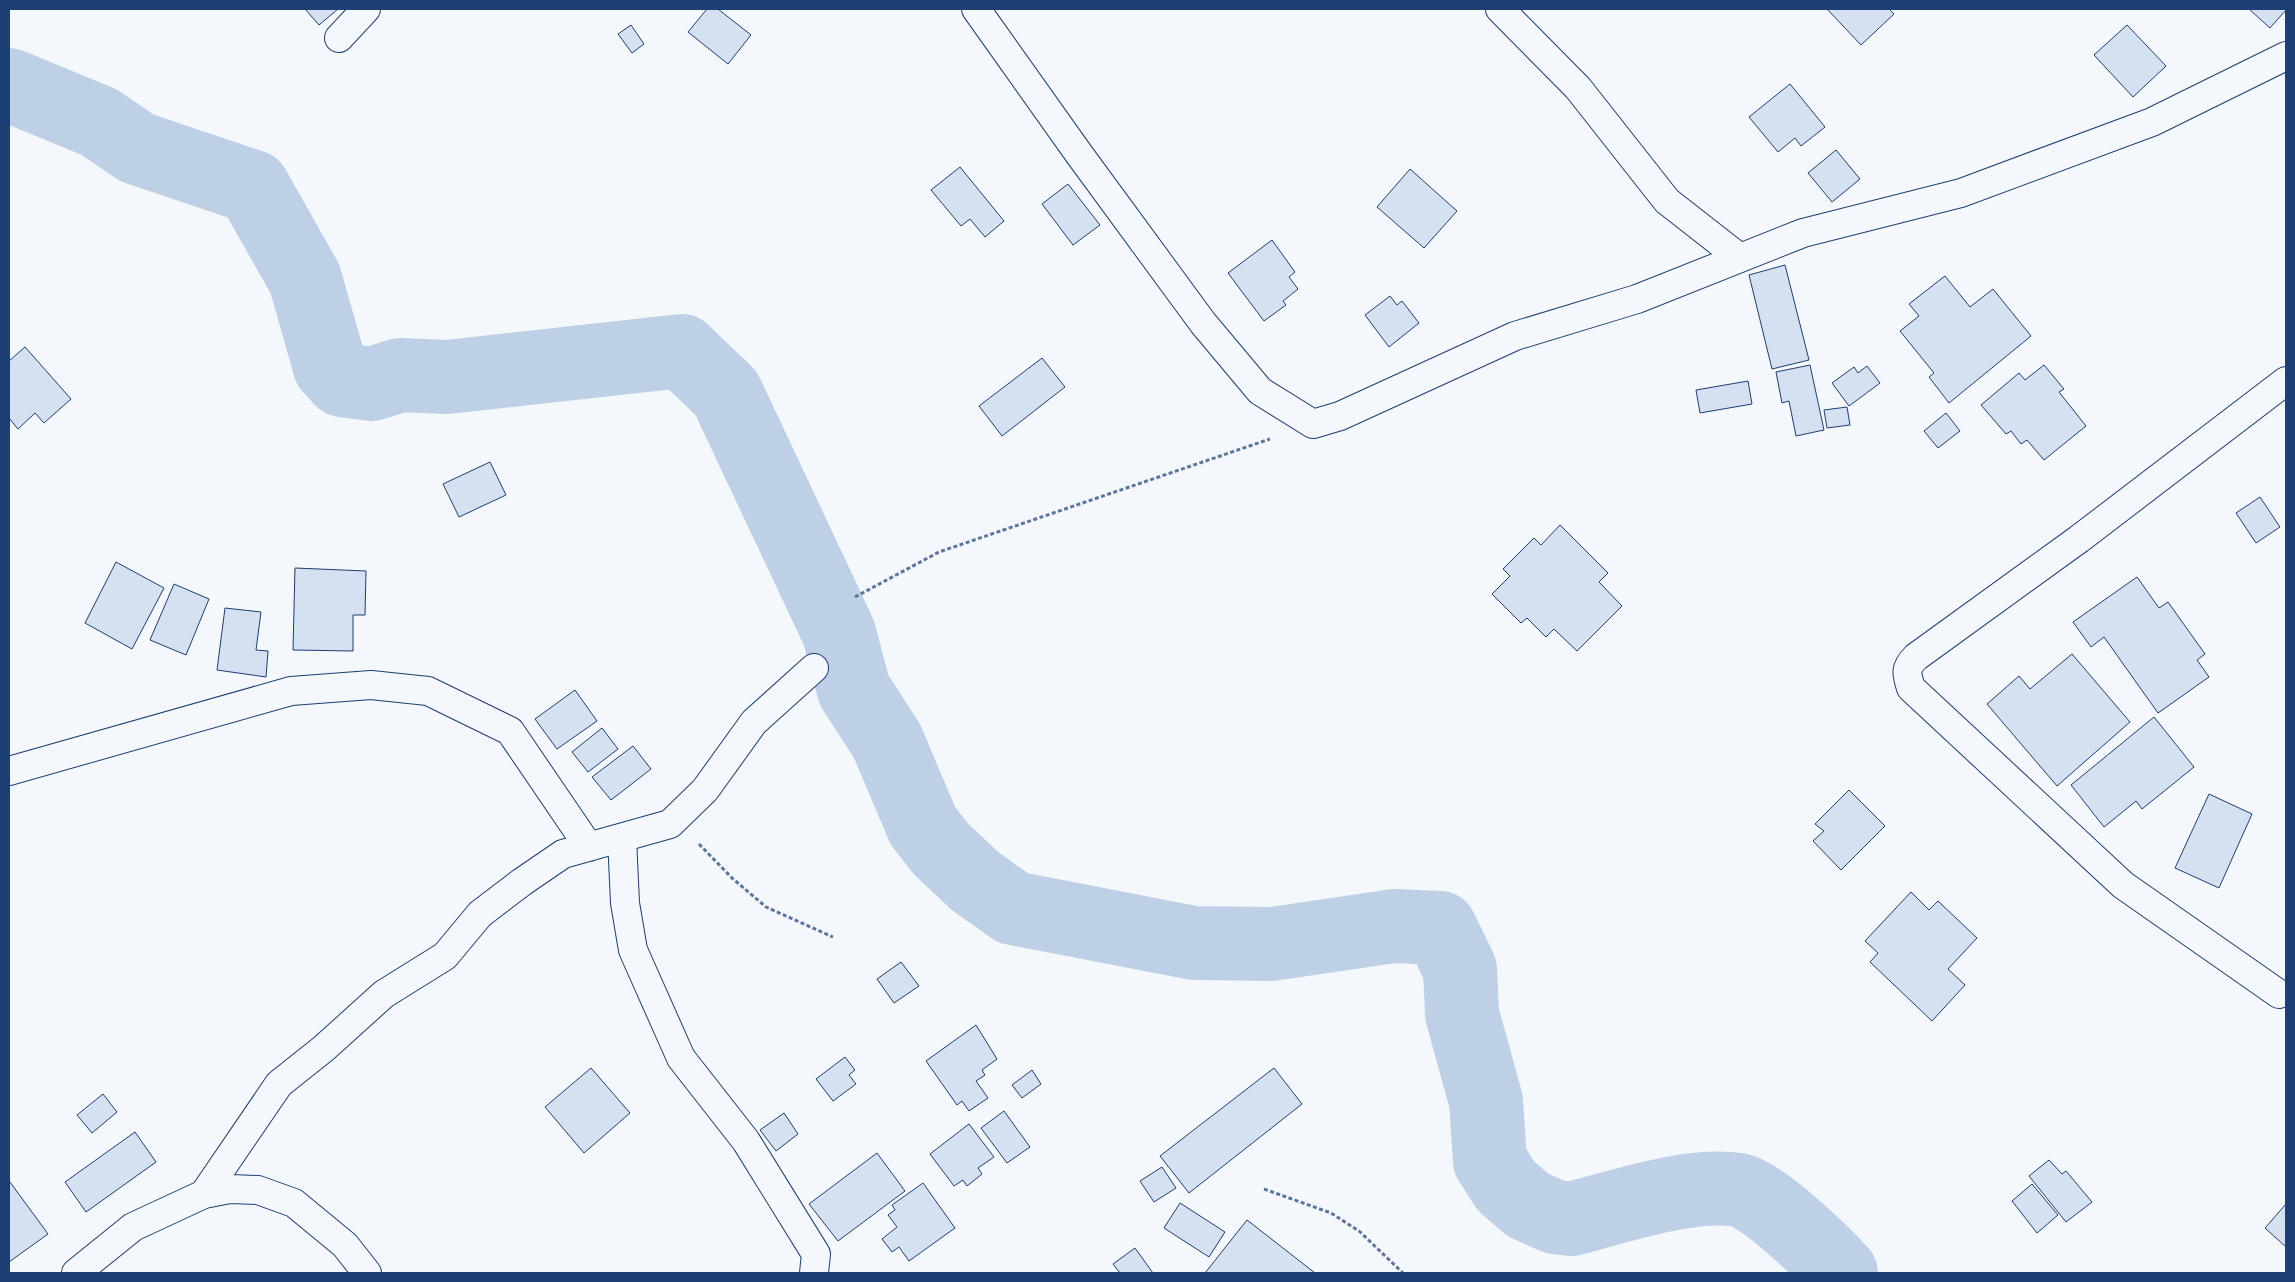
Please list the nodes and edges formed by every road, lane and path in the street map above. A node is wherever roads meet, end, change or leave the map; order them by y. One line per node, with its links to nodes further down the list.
1 (366, 9): 4 (street)
2 (976, 9): 8 (street)
3 (1500, 9): 6 (street)
4 (339, 38)
5 (2286, 56): 6 (street)
6 (1740, 258): 8 (street)
7 (2286, 381): 16 (street)
8 (1313, 424): 9 (path)
9 (855, 597)
10 (814, 668): 12 (street)
11 (9, 772): 14 (street)
12 (670, 824): 13 (street); 15 (path)
13 (622, 838): 14 (street); 21 (street)
14 (590, 847): 18 (street)
15 (834, 937)
16 (2279, 994)
17 (1264, 1189): 22 (path)
18 (204, 1194): 19 (street); 20 (street)
19 (76, 1273)
20 (367, 1273)
21 (814, 1273)
22 (1403, 1273)

